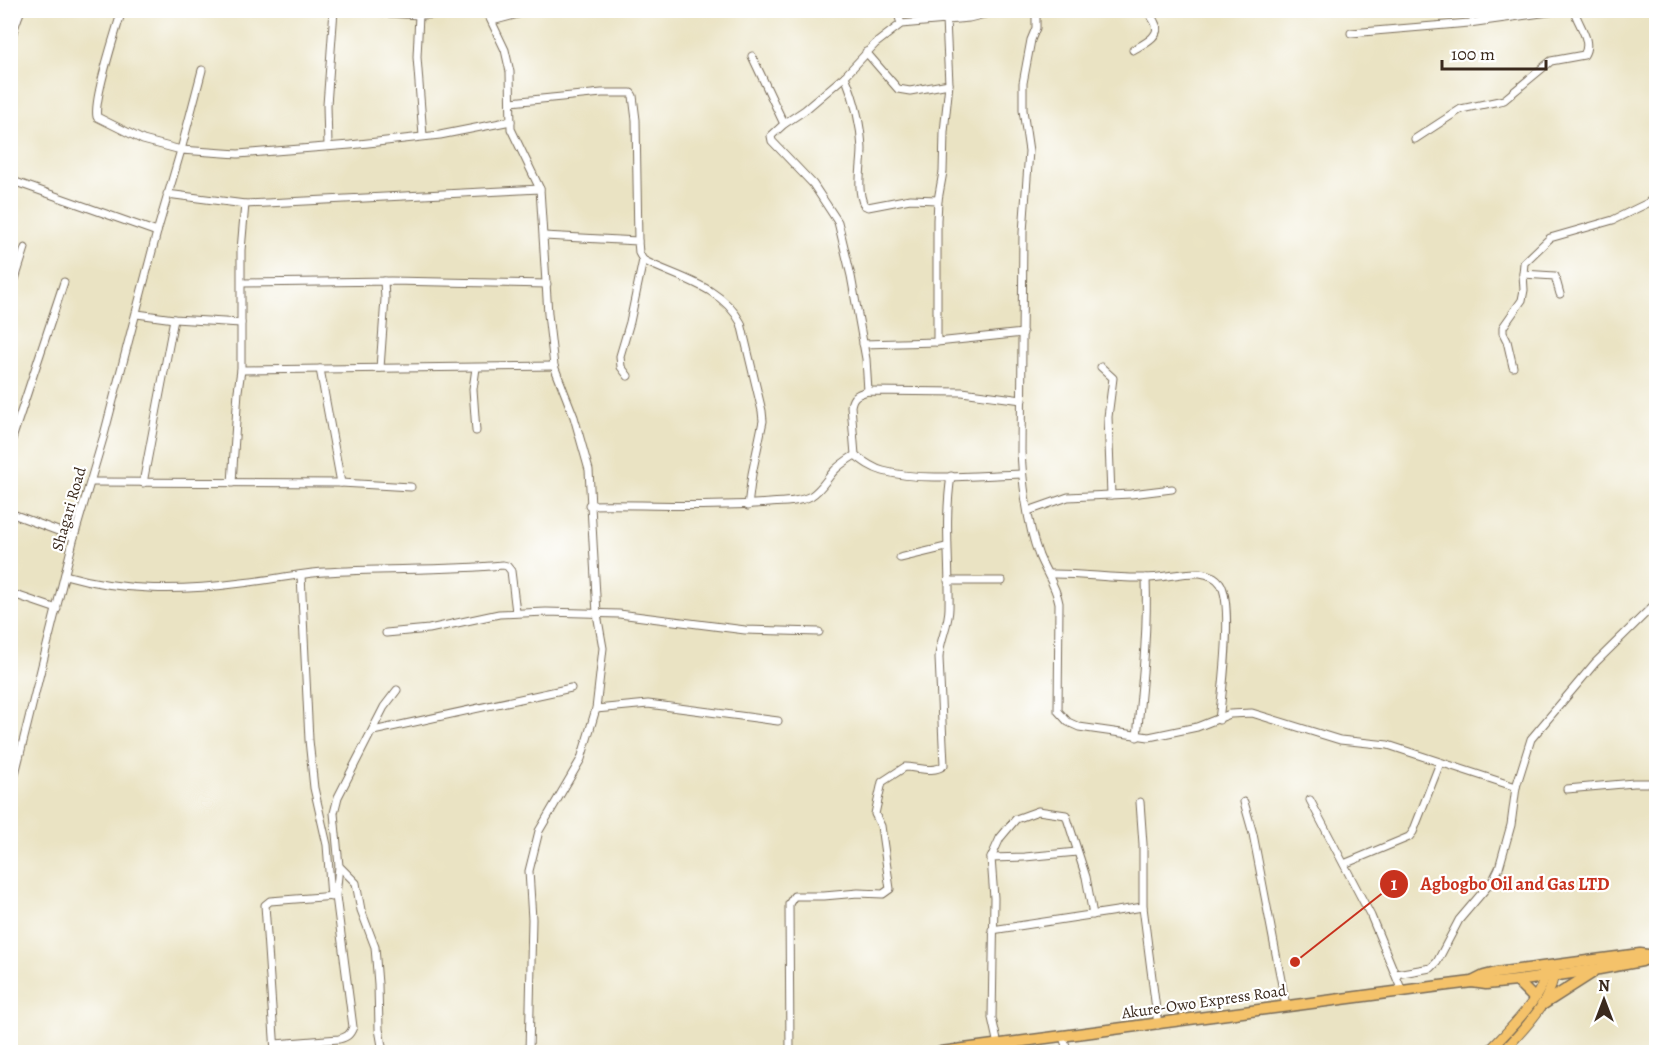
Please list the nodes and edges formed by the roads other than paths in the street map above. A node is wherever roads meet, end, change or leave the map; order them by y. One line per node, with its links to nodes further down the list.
1 (21, 10): 16 (street)
2 (122, 10): 34 (street)
3 (334, 10): 33 (street)
4 (344, 10): 15 (street)
5 (534, 10): 18 (street)
6 (897, 10): 19 (street)
7 (1001, 10): 13 (street)
8 (1036, 10): 56 (street)
9 (1148, 10): 22 (street)
10 (1563, 10): 20 (street)
11 (1574, 10): 32 (street)
12 (487, 12): 15 (street); 18 (street)
13 (991, 12): 17 (street)
14 (10, 14): 16 (street)
15 (419, 15): 31 (street)
16 (17, 20): 21 (street)
17 (946, 20): 19 (street); 27 (street)
18 (492, 21): 28 (street)
19 (901, 24): 23 (street)
20 (1351, 33)
21 (10, 42)
22 (1133, 50)
23 (866, 52): 26 (street); 27 (street)
24 (752, 56): 30 (street)
25 (202, 70): 34 (street, Shagari Road)
26 (845, 76): 30 (street); 39 (street)
27 (949, 84): 39 (street)
28 (511, 102): 29 (street); 43 (street)
29 (510, 121): 31 (street); 36 (street)
30 (784, 124): 58 (street)
31 (423, 136): 33 (street)
32 (1415, 139)
33 (327, 146): 34 (street)
34 (181, 150): 37 (street, Shagari Road)
35 (10, 180): 41 (street)
36 (540, 189): 40 (street); 42 (street)
37 (168, 194): 40 (street); 41 (street, Shagari Road)
38 (1656, 195): 46 (street)
39 (938, 200): 57 (street)
40 (245, 204): 49 (street)
41 (157, 232): 53 (street, Shagari Road)
42 (544, 236): 43 (street); 50 (street)
43 (638, 242): 45 (street)
44 (25, 248): 52 (street)
45 (643, 260): 66 (street); 82 (street)
46 (1524, 274): 51 (street); 61 (street)
47 (384, 281): 49 (street); 50 (street); 62 (street)
48 (64, 282): 70 (street)
49 (242, 283): 55 (street)
50 (547, 284): 59 (street)
51 (1560, 294)
52 (10, 295)
53 (137, 314): 54 (street); 74 (street, Shagari Road)
54 (174, 319): 55 (street); 75 (street)
55 (241, 323): 65 (street)
56 (1023, 333): 57 (street); 68 (street)
57 (937, 342): 58 (street)
58 (863, 344): 67 (street)
59 (554, 366): 63 (street); 81 (street)
60 (1101, 367): 80 (street)
61 (1513, 367)
62 (380, 368): 63 (street); 64 (street)
63 (476, 368): 69 (street)
64 (320, 369): 65 (street); 77 (street)
65 (241, 370): 76 (street)
66 (628, 376)
67 (868, 391): 68 (street); 71 (street)
68 (1022, 400): 72 (street)
69 (476, 431)
70 (10, 445)
71 (855, 455): 73 (street); 82 (street)
72 (1022, 474): 73 (street); 83 (street)
73 (951, 476): 86 (street)
74 (91, 482): 75 (street); 85 (street, Shagari Road)
75 (143, 483): 76 (street)
76 (232, 483): 77 (street)
77 (341, 483): 78 (street)
78 (411, 487)
79 (1172, 489): 80 (street)
80 (1111, 495): 83 (street)
81 (590, 505): 82 (street); 98 (street)
82 (748, 506)
83 (1028, 511): 88 (street)
84 (10, 513): 85 (street)
85 (74, 537): 89 (street, Shagari Road)
86 (946, 547): 87 (street); 92 (street)
87 (900, 558)
88 (1049, 574): 91 (street); 107 (street)
89 (65, 575): 90 (street); 96 (street, Shagari Road)
90 (301, 575): 97 (street); 120 (street)
91 (1146, 578): 104 (street); 107 (street)
92 (948, 581): 93 (street); 140 (street)
93 (1002, 581)
94 (10, 593): 96 (street)
95 (1656, 603): 110 (street)
96 (57, 609): 112 (street, Shagari Road)
97 (516, 612): 98 (street); 100 (street)
98 (597, 614): 99 (street); 103 (street)
99 (819, 632)
100 (386, 633)
101 (571, 688): 106 (street)
102 (397, 690): 106 (street)
103 (596, 709): 105 (street); 139 (street)
104 (1219, 720): 107 (street); 108 (street)
105 (778, 722)
106 (373, 730): 119 (street)
107 (1137, 737)
108 (1440, 763): 110 (street); 118 (street)
109 (1656, 783): 111 (street)
110 (1515, 787): 127 (street)
111 (1567, 789)
112 (10, 794)
113 (1310, 800): 118 (street)
114 (1140, 802): 121 (street)
115 (1244, 802): 132 (street)
116 (1077, 852): 117 (street); 117 (street); 122 (street)
117 (991, 858): 123 (street)
118 (1344, 864): 127 (street)
119 (339, 866): 120 (street); 138 (street)
120 (334, 896): 135 (street); 135 (street)
121 (1143, 907): 122 (street); 133 (street)
122 (1093, 915): 123 (street)
123 (992, 930): 136 (street)
124 (1655, 956): 125 (highway, Akure-Owo Express Road); 126 (highway, Akure-Owo Express Road)
125 (1599, 969): 126 (highway, Akure-Owo Express Road); 131 (highway)
126 (1549, 971): 128 (highway, Akure-Owo Express Road); 129 (highway, Akure-Owo Express Road); 131 (main road)
127 (1396, 974): 130 (street)
128 (1517, 981): 129 (highway, Akure-Owo Express Road); 131 (highway)
129 (1472, 982): 130 (highway, Akure-Owo Express Road)
130 (1402, 990): 132 (highway, Akure-Owo Express Road)
131 (1538, 1001): 143 (main road); 144 (main road)
132 (1286, 1006): 133 (highway, Akure-Owo Express Road)
133 (1158, 1025): 134 (highway, Akure-Owo Express Road)
134 (1063, 1036): 136 (highway, Akure-Owo Express Road); 142 (street)
135 (275, 1044): 137 (street)
136 (998, 1045): 141 (highway, Akure-Owo Express Road)
137 (274, 1053)
138 (383, 1053)
139 (529, 1053)
140 (790, 1053)
141 (941, 1053)
142 (1068, 1053)
143 (1488, 1053)
144 (1503, 1053)

